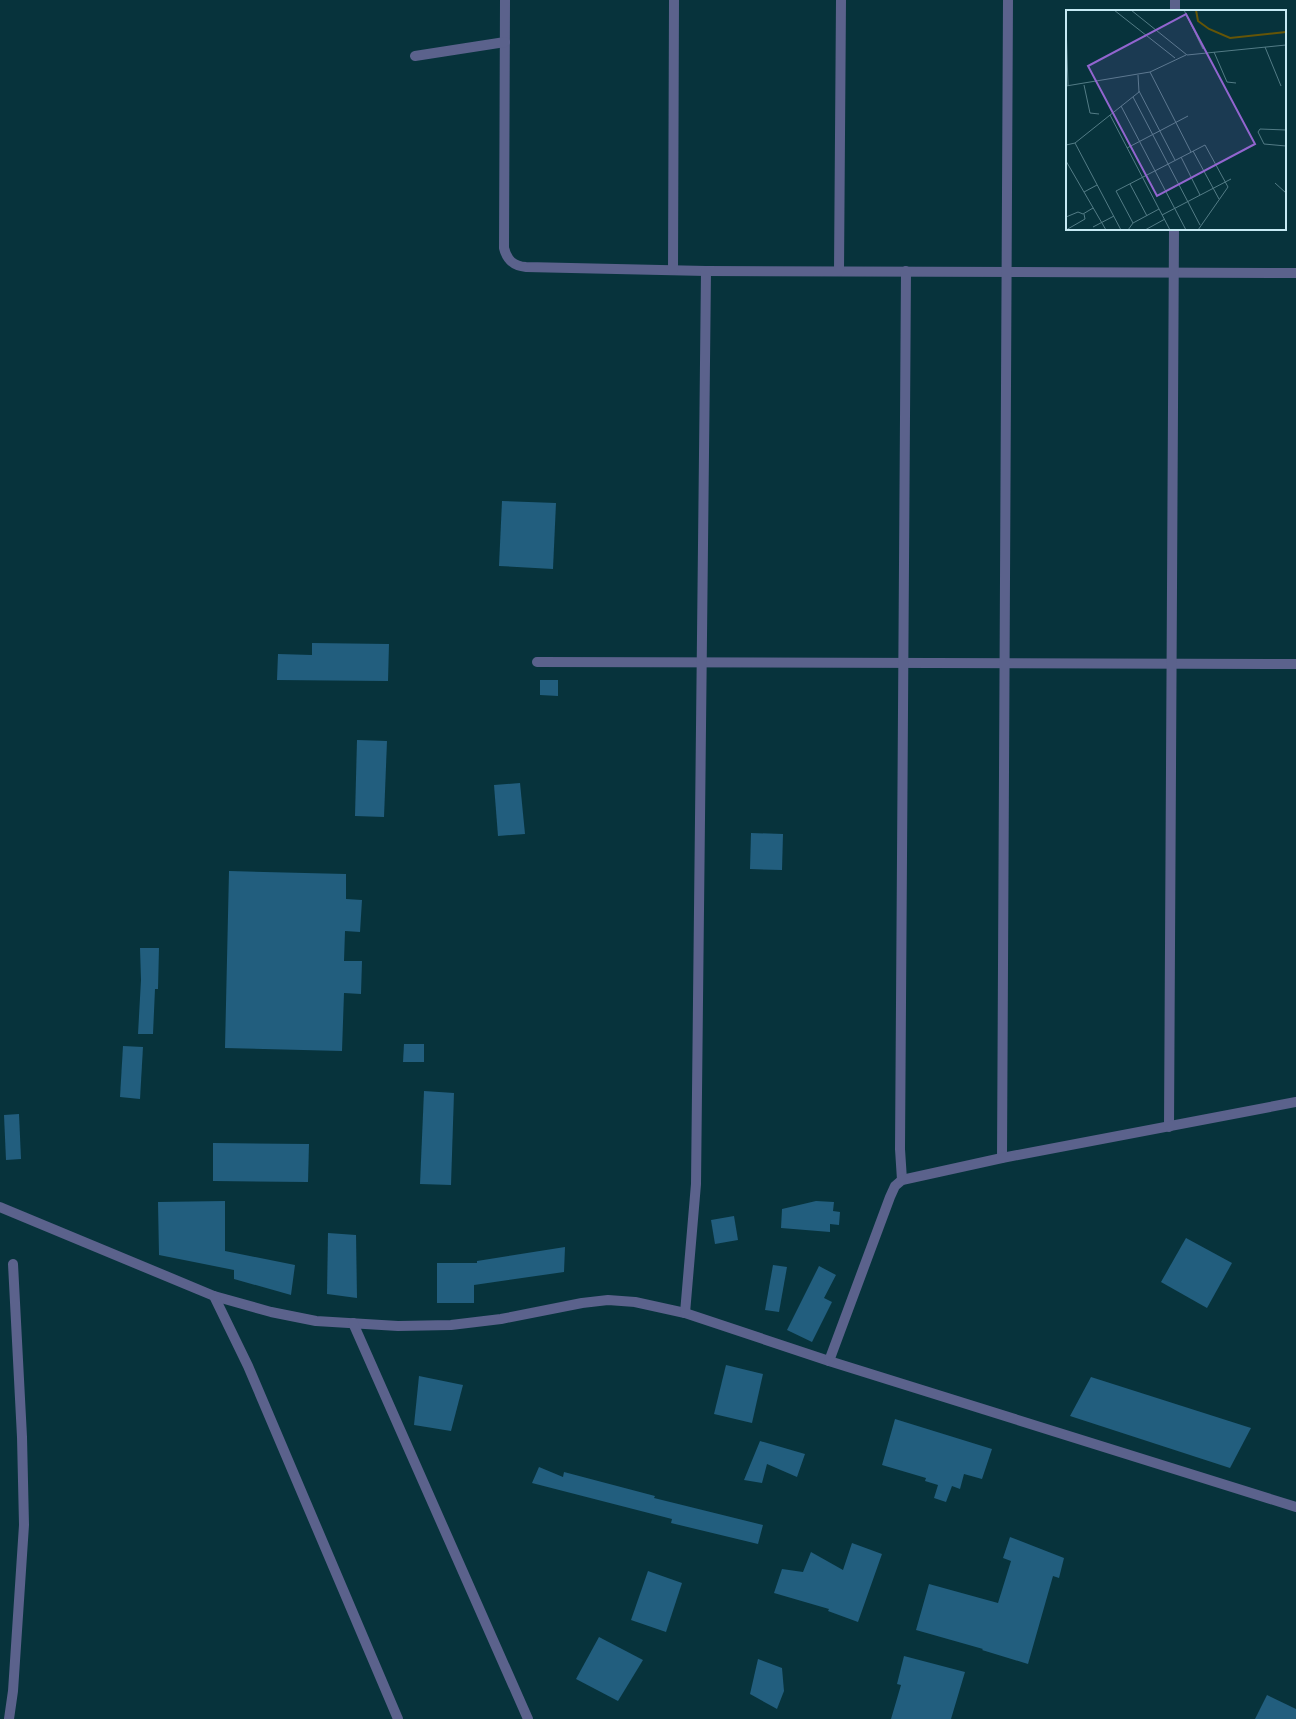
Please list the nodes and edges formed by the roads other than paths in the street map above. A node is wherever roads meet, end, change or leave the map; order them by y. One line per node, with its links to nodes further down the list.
1 (505, 0): 5 (street)
2 (674, 0): 8 (street)
3 (841, 0): 10 (street)
4 (1008, 0): 12 (street)
5 (505, 42): 6 (street); 8 (street)
6 (415, 56)
7 (1174, 230): 13 (street)
8 (673, 270): 9 (street)
9 (706, 271): 10 (street); 16 (street)
10 (839, 271): 11 (street)
11 (906, 272): 12 (street); 17 (street)
12 (1006, 272): 13 (street); 18 (street)
13 (1174, 272): 14 (street); 19 (street)
14 (1296, 273)
15 (537, 662): 16 (street)
16 (702, 662): 17 (street); 28 (street)
17 (903, 663): 18 (street); 24 (street)
18 (1004, 663): 19 (street); 23 (street)
19 (1172, 663): 20 (street); 22 (street)
20 (1296, 664)
21 (1296, 1102): 22 (street)
22 (1168, 1127): 23 (street)
23 (1002, 1158): 24 (street)
24 (902, 1180): 30 (street)
25 (0, 1207): 27 (street)
26 (13, 1264): 32 (street)
27 (214, 1296): 29 (street); 33 (street)
28 (685, 1313): 29 (street); 30 (street)
29 (353, 1323): 34 (street)
30 (829, 1361): 31 (street)
31 (1296, 1507)
32 (9, 1719)
33 (398, 1719)
34 (528, 1719)

